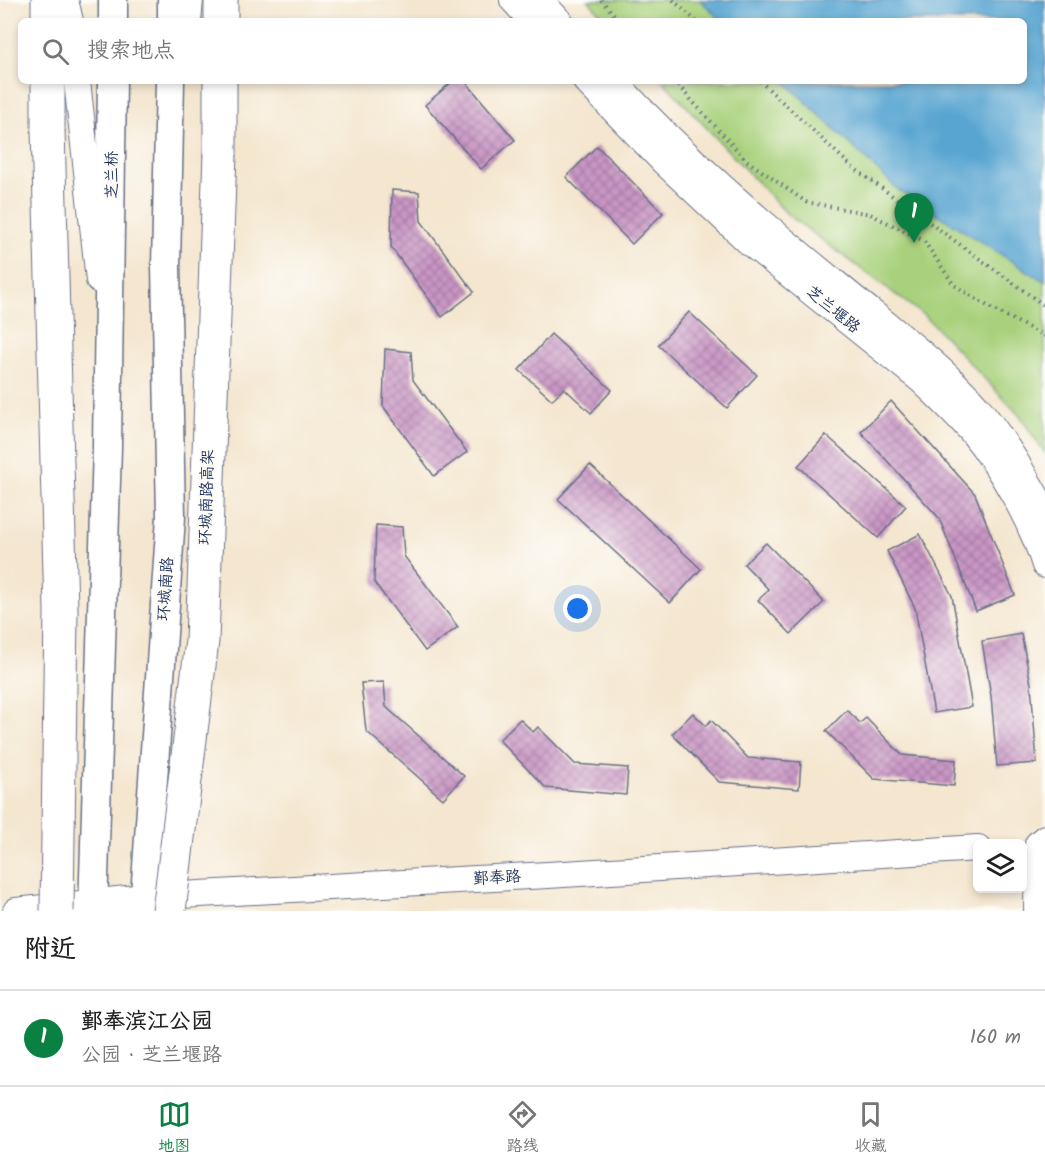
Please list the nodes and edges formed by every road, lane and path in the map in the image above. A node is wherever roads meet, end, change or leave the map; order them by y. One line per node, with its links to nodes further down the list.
1 (48, 0): 11 (highway)
2 (65, 0): 12 (street)
3 (113, 0): 13 (main road)
4 (172, 0): 14 (main road)
5 (190, 0): 15 (street)
6 (221, 0): 16 (highway)
7 (513, 0): 17 (street)
8 (540, 0): 18 (street)
9 (601, 0): 19 (path)
10 (673, 0): 20 (path)
11 (48, 18)
12 (69, 18)
13 (113, 18)
14 (172, 18)
15 (188, 18)
16 (220, 18)
17 (529, 18)
18 (556, 18)
19 (617, 18)
20 (693, 18)
21 (48, 84): 42 (highway, bridge)
22 (77, 84): 34 (street)
23 (112, 84): 34 (main road, 芝兰桥)
24 (171, 84): 31 (main road)
25 (183, 84): 31 (street)
26 (220, 84): 40 (highway, 环城南路高架, bridge)
27 (589, 84): 36 (street, 芝兰堰路)
28 (617, 84): 35 (street, 芝兰堰路)
29 (677, 84): 33 (path)
30 (763, 84): 32 (path)
31 (166, 266): 40 (main road, 环城南路)
32 (1045, 306)
33 (1045, 336)
34 (109, 365): 39 (main road)
35 (1045, 512)
36 (1045, 565)
37 (1038, 843): 43 (street)
38 (973, 848): 40 (street, 鄞奉路)
39 (93, 906): 40 (street, 鄞奉路); 41 (street, 鄞奉路)
40 (153, 906)
41 (16, 911)
42 (57, 911)
43 (1039, 911): 44 (street)
44 (1045, 911)

